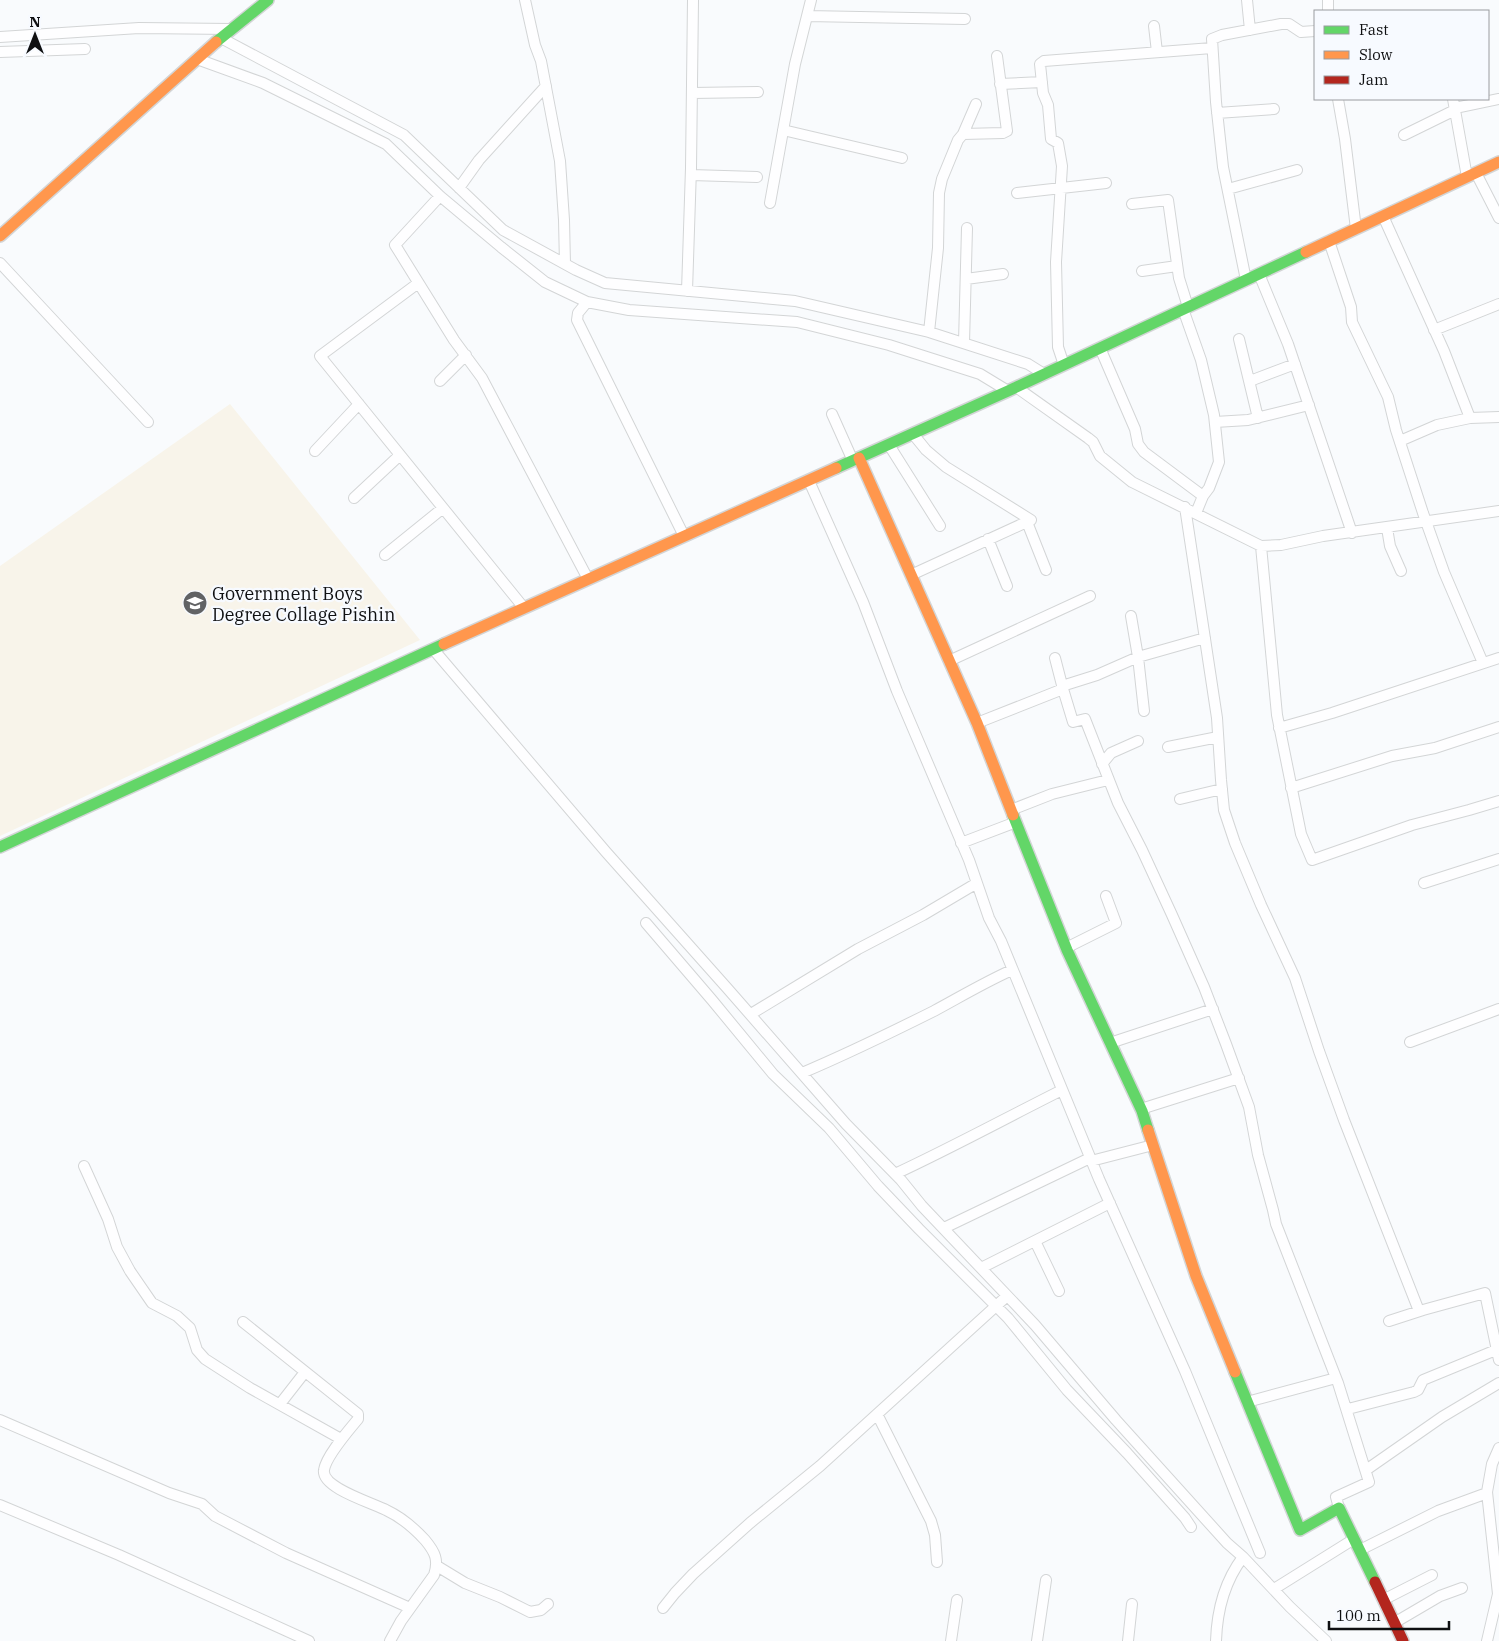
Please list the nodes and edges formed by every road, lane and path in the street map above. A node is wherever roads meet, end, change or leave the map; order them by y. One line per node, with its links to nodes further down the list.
1 (268, 0): 9 (main road)
2 (525, 0): 22 (street)
3 (692, 0): 23 (street)
4 (810, 0): 6 (street)
5 (1247, 0): 10 (street)
6 (807, 16): 7 (street); 31 (street)
7 (965, 19)
8 (1154, 26): 17 (street)
9 (231, 29): 12 (street); 13 (main road)
10 (1250, 30): 11 (street); 14 (street)
11 (1314, 31)
12 (0, 37)
13 (221, 38): 19 (main road); 41 (street)
14 (1212, 48): 17 (street); 30 (street)
15 (85, 49): 16 (street)
16 (0, 52)
17 (1157, 52): 20 (street)
18 (997, 56): 21 (street)
19 (197, 59): 45 (street); 52 (main road)
20 (1042, 82): 21 (street); 42 (street)
21 (1000, 84): 32 (street)
22 (546, 86): 41 (street); 55 (street)
23 (692, 92): 24 (street); 38 (street)
24 (758, 92)
25 (1499, 99): 28 (street)
26 (1338, 100): 51 (street)
27 (976, 104): 32 (street)
28 (1455, 106): 33 (street); 37 (street)
29 (1274, 108): 30 (street)
30 (1217, 113): 43 (street)
31 (783, 130): 34 (street); 46 (street)
32 (963, 134): 68 (street)
33 (1404, 135)
34 (902, 158)
35 (1499, 162): 37 (main road)
36 (1297, 170): 43 (street)
37 (1472, 175): 48 (main road); 49 (street)
38 (691, 176): 39 (street); 63 (street)
39 (757, 177)
40 (1106, 183): 42 (street)
41 (459, 188): 55 (street)
42 (1060, 188): 44 (street); 73 (street)
43 (1228, 189): 61 (street)
44 (1017, 193)
45 (440, 196): 62 (street); 64 (street)
46 (770, 203)
47 (1132, 204): 56 (street)
48 (1383, 216): 51 (main road); 67 (street)
49 (1499, 218)
50 (967, 228): 60 (street)
51 (1356, 229): 53 (main road)
52 (0, 236)
53 (1329, 241): 59 (main road); 88 (street)
54 (0, 263): 85 (street)
55 (565, 264): 63 (street)
56 (1177, 266): 57 (street); 66 (street)
57 (1142, 271)
58 (1003, 274): 60 (street)
59 (1259, 274): 61 (main road); 74 (street)
60 (966, 279): 70 (street)
61 (1246, 280): 66 (main road)
62 (417, 284): 72 (street); 79 (street)
63 (687, 291): 68 (street)
64 (587, 302): 78 (street); 105 (street)
65 (1499, 304): 67 (street)
66 (1186, 308): 71 (main road); 86 (street)
67 (1434, 330): 84 (street)
68 (929, 332): 70 (street)
69 (1239, 339): 77 (street)
70 (964, 343): 75 (street)
71 (1100, 348): 73 (main road); 95 (street)
72 (466, 355): 76 (street); 112 (street)
73 (1064, 364): 75 (main road)
74 (1295, 364): 77 (street); 80 (street)
75 (1044, 374): 78 (main road)
76 (440, 381)
77 (1250, 381): 83 (street)
78 (1012, 389): 87 (main road); 96 (street)
79 (359, 404): 90 (street); 91 (street)
80 (1309, 405): 83 (street); 104 (street)
81 (832, 414): 92 (street)
82 (1499, 417): 84 (street)
83 (1258, 418): 86 (street)
84 (1470, 418): 88 (street)
85 (148, 422)
86 (1215, 422): 95 (street)
87 (913, 434): 89 (main road); 100 (street)
88 (1400, 441): 101 (street)
89 (889, 445): 92 (main road); 102 (street)
90 (315, 451)
91 (400, 455): 94 (street); 97 (street)
92 (856, 460): 93 (main road); 111 (main road)
93 (809, 481): 105 (main road); 140 (street)
94 (354, 498)
95 (1202, 499): 99 (street)
96 (1184, 507): 99 (street); 117 (street)
97 (443, 508): 108 (street); 115 (street)
98 (1499, 511): 101 (street)
99 (1196, 512): 107 (street)
100 (1027, 522): 106 (street); 109 (street)
101 (1427, 522): 103 (street); 123 (street)
102 (940, 526)
103 (1387, 528): 104 (street); 110 (street)
104 (1352, 533): 107 (street)
105 (684, 536): 112 (main road)
106 (988, 539): 111 (street); 113 (street)
107 (1261, 546): 128 (street)
108 (385, 554)
109 (1046, 570)
110 (1400, 571)
111 (911, 575): 122 (main road)
112 (588, 580): 115 (main road)
113 (1007, 586)
114 (1090, 596): 122 (street)
115 (524, 608): 118 (main road)
116 (1131, 616): 119 (street)
117 (1205, 638): 119 (street); 129 (street)
118 (434, 649): 141 (main road); 151 (street)
119 (1138, 657): 124 (street); 125 (street)
120 (1055, 658): 124 (street)
121 (1499, 658): 123 (street)
122 (949, 660): 126 (main road)
123 (1483, 663): 128 (street)
124 (1062, 687): 126 (street); 132 (street)
125 (1144, 710)
126 (977, 723): 138 (main road)
127 (1499, 727): 134 (street)
128 (1279, 728): 134 (street)
129 (1218, 737): 131 (street); 135 (street)
130 (1138, 741): 132 (street)
131 (1168, 747)
132 (1102, 764): 133 (street)
133 (1108, 780): 138 (street); 149 (street)
134 (1291, 788): 137 (street)
135 (1222, 790): 136 (street); 169 (street)
136 (1180, 799)
137 (1499, 801)
138 (1011, 810): 139 (main road)
139 (1016, 822): 140 (street); 147 (main road)
140 (961, 843): 144 (street)
141 (0, 847)
142 (1499, 858): 143 (street)
143 (1424, 882)
144 (977, 883): 148 (street); 151 (street)
145 (1106, 896): 147 (street)
146 (646, 923): 168 (street)
147 (1066, 948): 153 (main road)
148 (1012, 970): 154 (street); 156 (street)
149 (1213, 1009): 153 (street); 155 (street)
150 (1499, 1009): 152 (street)
151 (751, 1014): 154 (street)
152 (1410, 1042)
153 (1110, 1043): 157 (main road)
154 (802, 1073): 161 (street)
155 (1238, 1078): 157 (street); 175 (street)
156 (1062, 1090): 159 (street); 161 (street)
157 (1141, 1109): 158 (main road)
158 (1153, 1145): 159 (street); 177 (main road)
159 (1091, 1159): 162 (street); 163 (street)
160 (84, 1166): 178 (street)
161 (895, 1174): 163 (street)
162 (1110, 1203): 164 (street); 191 (street)
163 (944, 1228): 165 (street)
164 (1035, 1240): 165 (street); 166 (street)
165 (981, 1268): 167 (street)
166 (1059, 1291)
167 (1007, 1296): 168 (street); 192 (street)
168 (996, 1307): 180 (street); 188 (street)
169 (1419, 1311): 170 (street); 172 (street)
170 (1389, 1321)
171 (243, 1322): 174 (street)
172 (1496, 1350): 173 (street); 179 (street)
173 (1499, 1360)
174 (305, 1372): 178 (street); 182 (street)
175 (1336, 1378): 177 (street); 179 (street)
176 (1499, 1384): 184 (street)
177 (1247, 1402): 187 (main road)
178 (280, 1404): 182 (street)
179 (1348, 1409): 184 (street)
180 (877, 1414): 193 (street); 204 (street)
181 (0, 1420): 203 (street)
182 (341, 1439): 194 (street)
183 (1499, 1448): 185 (street)
184 (1366, 1470): 187 (street)
185 (1487, 1493): 190 (street); 214 (street)
186 (0, 1505): 206 (street)
187 (1339, 1508): 189 (main road)
188 (1191, 1527)
189 (1354, 1539): 190 (main road); 198 (street)
190 (1360, 1550): 200 (main road)
191 (1260, 1553)
192 (1243, 1557): 198 (street); 211 (street)
193 (937, 1562)
194 (437, 1566): 201 (street); 203 (street)
195 (1432, 1575): 200 (street)
196 (1046, 1580): 209 (street)
197 (1462, 1588): 205 (street)
198 (1274, 1589): 212 (street)
199 (956, 1600): 208 (street)
200 (1383, 1600): 205 (main road)
201 (548, 1604)
202 (1132, 1604): 210 (street)
203 (410, 1608): 207 (street)
204 (663, 1608)
205 (1394, 1622): 213 (main road)
206 (309, 1641)
207 (390, 1641)
208 (951, 1641)
209 (1037, 1641)
210 (1128, 1641)
211 (1216, 1641)
212 (1326, 1641)
213 (1403, 1641)
214 (1487, 1641)

